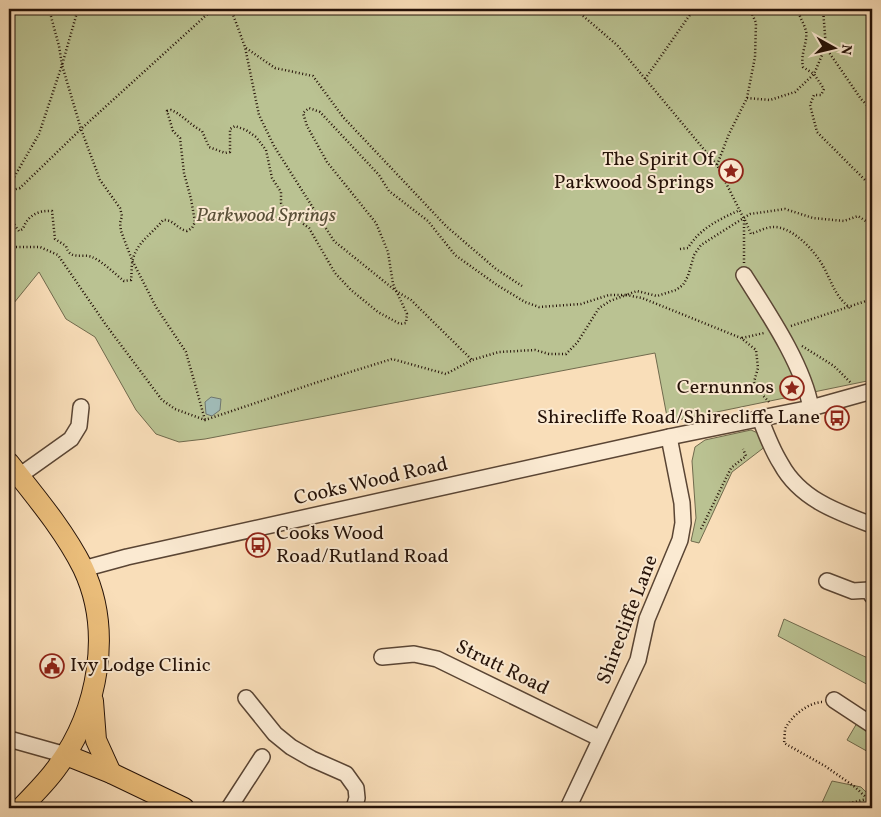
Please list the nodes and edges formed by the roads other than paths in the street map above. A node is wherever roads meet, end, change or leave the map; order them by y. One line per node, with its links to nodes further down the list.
1 (744, 275): 4 (street)
2 (872, 392): 4 (street, Cooks Wood Road)
3 (81, 407): 7 (street)
4 (811, 408): 5 (street, Cooks Wood Road)
5 (766, 417): 6 (street, Cooks Wood Road); 8 (street)
6 (669, 436): 9 (street, Cooks Wood Road); 17 (street, Shirecliffe Lane)
7 (14, 469): 9 (main road)
8 (872, 525)
9 (83, 569): 13 (main road)
10 (827, 581): 11 (street)
11 (871, 589)
12 (382, 657): 17 (street, Strutt Road)
13 (93, 692): 19 (main road); 21 (main road)
14 (246, 698): 25 (street)
15 (834, 700): 16 (street)
16 (872, 725)
17 (599, 738): 26 (street, Shirecliffe Lane)
18 (9, 739): 19 (street)
19 (66, 755): 21 (main road); 22 (main road)
20 (262, 757): 24 (street)
21 (111, 773): 23 (main road)
22 (21, 808)
23 (184, 808)
24 (229, 808)
25 (354, 808)
26 (568, 808)

